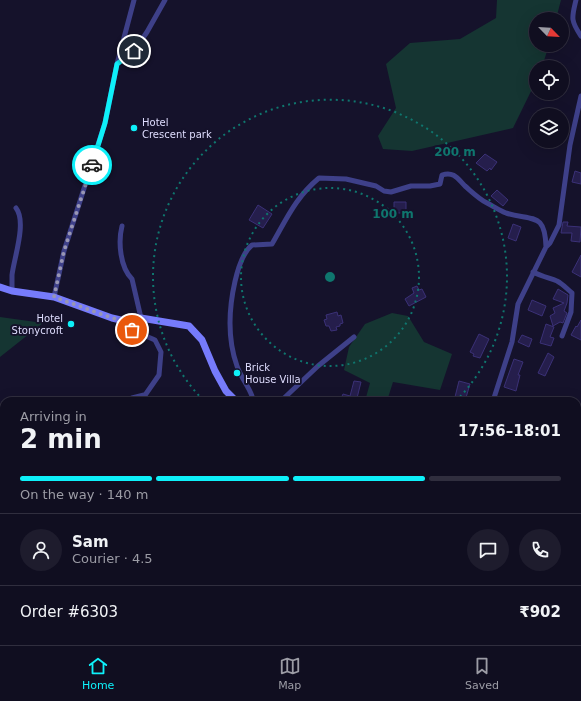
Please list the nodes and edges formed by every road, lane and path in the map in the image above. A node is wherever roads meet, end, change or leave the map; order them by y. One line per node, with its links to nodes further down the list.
1 (134, 0): 5 (street)
2 (165, 0): 5 (street)
3 (576, 0): 4 (street)
4 (581, 36)
5 (117, 64): 13 (street)
6 (581, 96): 9 (street)
7 (16, 208): 12 (street)
8 (122, 226): 14 (street)
9 (546, 247): 10 (street); 21 (street)
10 (533, 272): 16 (street); 23 (street)
11 (0, 287): 12 (main road)
12 (12, 291): 13 (main road)
13 (54, 297): 15 (main road)
14 (141, 318): 15 (main road); 20 (main road)
15 (125, 321): 18 (street)
16 (562, 336)
17 (354, 337): 22 (street)
18 (144, 395): 19 (street)
19 (136, 397)
20 (232, 397)
21 (252, 397)
22 (285, 397)
23 (494, 397)

